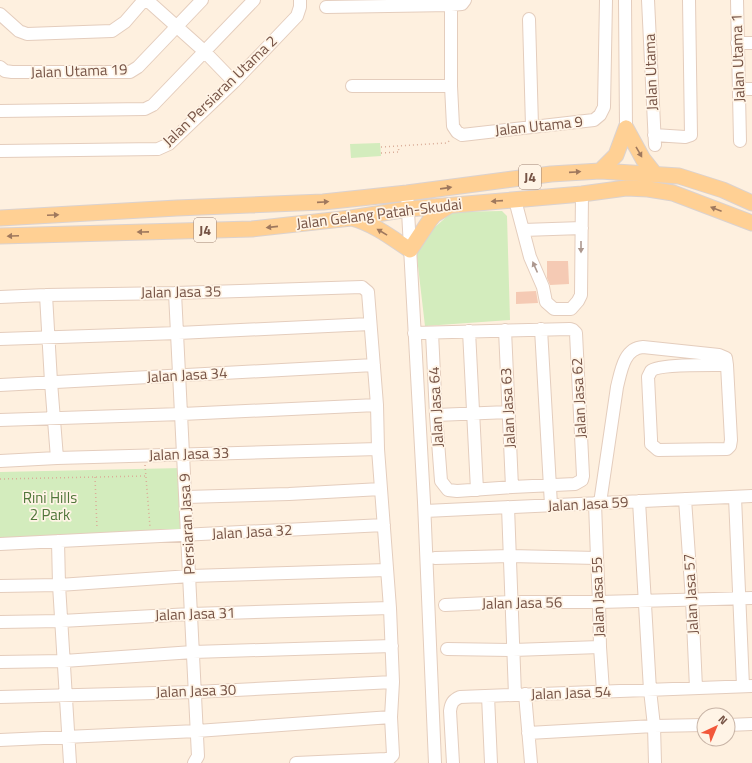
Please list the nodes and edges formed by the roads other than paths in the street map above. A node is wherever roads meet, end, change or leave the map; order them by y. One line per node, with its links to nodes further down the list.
1 (144, 0): 14 (street)
2 (147, 0): 16 (street)
3 (202, 0): 16 (street, Jalan Utama 19)
4 (254, 0): 19 (street)
5 (300, 0): 21 (street, Jalan Persiaran Utama 2)
6 (465, 0): 12 (street)
7 (606, 0): 27 (street, Jalan Utama 9)
8 (624, 0): 28 (street)
9 (648, 0): 10 (street, Jalan Utama)
10 (689, 0)
11 (737, 0): 17 (street, Jalan Utama 1)
12 (451, 5): 13 (street); 23 (street)
13 (326, 7)
14 (0, 14)
15 (529, 19): 27 (street)
16 (177, 27): 19 (street); 20 (street, Jalan Utama 19)
17 (737, 43): 18 (street); 24 (street, Jalan Utama 1)
18 (752, 43)
19 (204, 51): 21 (street); 26 (street)
20 (0, 66)
21 (234, 82): 30 (street, Jalan Persiaran Utama 2)
22 (352, 86): 23 (street)
23 (451, 86): 27 (street, Jalan Utama 9)
24 (739, 89): 25 (street); 29 (street, Jalan Utama 1)
25 (752, 89)
26 (0, 111)
27 (532, 126)
28 (626, 128): 31 (main road); 32 (main road, one-way to 32)
29 (740, 141)
30 (0, 151)
31 (600, 171): 32 (main road, Jalan Gelang Patah-Skudai / J4); 33 (main road, Jalan Gelang Patah-Skudai / J4, one-way to 31)
32 (654, 173): 36 (main road, Jalan Gelang Patah-Skudai / J4)
33 (407, 194): 38 (main road, Jalan Gelang Patah-Skudai / J4, one-way to 33); 39 (street)
34 (582, 194): 35 (main road, Jalan Gelang Patah-Skudai / J4); 42 (main road, Jalan Gelang Patah-Skudai / J4, one-way to 34); 43 (street)
35 (515, 200): 37 (main road, Jalan Gelang Patah-Skudai / J4, one-way to 37); 44 (street)
36 (752, 204)
37 (451, 205): 39 (main road, Jalan Gelang Patah-Skudai / J4); 47 (main road)
38 (177, 208): 40 (main road, Jalan Gelang Patah-Skudai / J4, one-way to 38); 45 (main road)
39 (408, 209): 41 (main road, Jalan Gelang Patah-Skudai / J4); 47 (street)
40 (0, 218)
41 (351, 218): 45 (main road, Jalan Gelang Patah-Skudai / J4, one-way to 45); 47 (main road, one-way to 41)
42 (752, 223)
43 (582, 228): 44 (street); 44 (street, one-way to 44)
44 (523, 230)
45 (180, 231): 46 (main road, Jalan Gelang Patah-Skudai / J4, one-way to 46)
46 (0, 236)
47 (410, 250): 56 (street)
48 (175, 293): 49 (street, Jalan Jasa 35); 51 (street, Jalan Jasa 35); 55 (street, Persiaran Jasa 9)
49 (46, 295): 50 (street, Jalan Jasa 35); 58 (street)
50 (0, 297)
51 (370, 324): 55 (street); 60 (street)
52 (541, 328): 53 (street, Jalan Jasa 62); 77 (street); 77 (street, Jalan Jasa 62)
53 (505, 330): 54 (street, Jalan Jasa 62); 66 (street, Jalan Jasa 63)
54 (469, 331): 57 (street, Jalan Jasa 62); 67 (street)
55 (178, 333): 58 (street); 62 (street, Persiaran Jasa 9)
56 (414, 333): 57 (street, Jalan Jasa 62); 89 (street)
57 (432, 333): 69 (street, Jalan Jasa 64)
58 (49, 337): 59 (street); 63 (street)
59 (0, 339)
60 (374, 365): 62 (street, Jalan Jasa 34); 65 (street)
61 (727, 365): 61 (street); 86 (street, Jalan Jasa 55)
62 (180, 375): 63 (street, Jalan Jasa 34); 68 (street, Persiaran Jasa 9)
63 (51, 382): 64 (street, Jalan Jasa 34); 70 (street)
64 (0, 385)
65 (377, 405): 68 (street); 72 (street)
66 (509, 412): 67 (street); 78 (street, Jalan Jasa 63)
67 (474, 413): 69 (street); 80 (street)
68 (182, 414): 70 (street); 73 (street, Persiaran Jasa 9)
69 (436, 415): 76 (street, Jalan Jasa 64)
70 (53, 418): 71 (street); 74 (street)
71 (0, 420)
72 (378, 449): 73 (street, Jalan Jasa 33); 79 (street)
73 (184, 454): 74 (street, Jalan Jasa 33); 82 (street, Persiaran Jasa 9)
74 (57, 458): 75 (street, Jalan Jasa 33)
75 (0, 462)
76 (440, 481): 80 (street, Jalan Jasa 62)
77 (550, 485): 78 (street, Jalan Jasa 62); 87 (street)
78 (512, 487): 80 (street, Jalan Jasa 62)
79 (381, 489): 82 (street); 90 (street)
80 (478, 490)
81 (752, 496): 83 (street, Jalan Jasa 59)
82 (186, 497): 91 (street, Persiaran Jasa 9)
83 (735, 497): 84 (street, Jalan Jasa 59); 101 (street)
84 (685, 499): 85 (street, Jalan Jasa 59); 102 (street, Jalan Jasa 57)
85 (639, 502): 86 (street, Jalan Jasa 59); 103 (street)
86 (598, 503): 87 (street, Jalan Jasa 59); 96 (street, Jalan Jasa 55)
87 (552, 506): 88 (street, Jalan Jasa 59)
88 (508, 508): 89 (street, Jalan Jasa 59); 94 (street)
89 (424, 511): 140 (street)
90 (384, 525): 91 (street, Jalan Jasa 32); 97 (street)
91 (188, 535): 92 (street, Jalan Jasa 32); 98 (street, Persiaran Jasa 9)
92 (58, 541): 93 (street, Jalan Jasa 32); 99 (street)
93 (0, 544)
94 (510, 556): 95 (street); 96 (street); 104 (street)
95 (435, 558)
96 (596, 558): 105 (street, Jalan Jasa 55)
97 (388, 570): 98 (street); 107 (street)
98 (190, 576): 99 (street); 108 (street, Persiaran Jasa 9)
99 (59, 585): 100 (street); 109 (street)
100 (0, 586)
101 (746, 598): 102 (street, Jalan Jasa 56); 119 (street)
102 (692, 600): 103 (street, Jalan Jasa 56); 120 (street, Jalan Jasa 57)
103 (645, 601): 105 (street, Jalan Jasa 56); 121 (street)
104 (511, 602): 105 (street, Jalan Jasa 56); 106 (street, Jalan Jasa 56); 114 (street)
105 (599, 602): 112 (street, Jalan Jasa 55)
106 (445, 605)
107 (390, 608): 108 (street, Jalan Jasa 31); 111 (street)
108 (191, 614): 109 (street, Jalan Jasa 31); 115 (street, Persiaran Jasa 9)
109 (61, 621): 110 (street, Jalan Jasa 31); 116 (street)
110 (0, 622)
111 (392, 646): 115 (street); 118 (street)
112 (600, 647): 114 (street); 122 (street, Jalan Jasa 55)
113 (447, 649): 114 (street)
114 (513, 650): 125 (street)
115 (193, 652): 116 (street); 123 (street, Persiaran Jasa 9)
116 (64, 661): 117 (street); 124 (street)
117 (0, 662)
118 (393, 682): 123 (street, Jalan Jasa 30); 128 (street)
119 (748, 686): 120 (street, Jalan Jasa 54)
120 (696, 688): 121 (street, Jalan Jasa 54)
121 (650, 690): 122 (street, Jalan Jasa 54); 132 (street)
122 (603, 691): 125 (street, Jalan Jasa 54)
123 (195, 692): 124 (street, Jalan Jasa 30); 133 (street, Persiaran Jasa 9)
124 (66, 695): 127 (street, Jalan Jasa 30); 135 (street)
125 (520, 695): 126 (street, Jalan Jasa 54); 134 (street)
126 (488, 696): 141 (street, Jalan Jasa 54); 142 (street)
127 (0, 697)
128 (391, 717): 133 (street); 139 (street)
129 (752, 724): 131 (street)
130 (696, 725): 132 (street)
131 (736, 725)
132 (654, 726): 134 (street); 144 (street)
133 (197, 731): 135 (street); 137 (street, Persiaran Jasa 9)
134 (528, 733): 143 (street)
135 (68, 737): 136 (street); 138 (street)
136 (0, 740)
137 (198, 761)
138 (70, 763)
139 (296, 763)
140 (435, 763)
141 (453, 763)
142 (491, 763)
143 (531, 763)
144 (655, 763)

